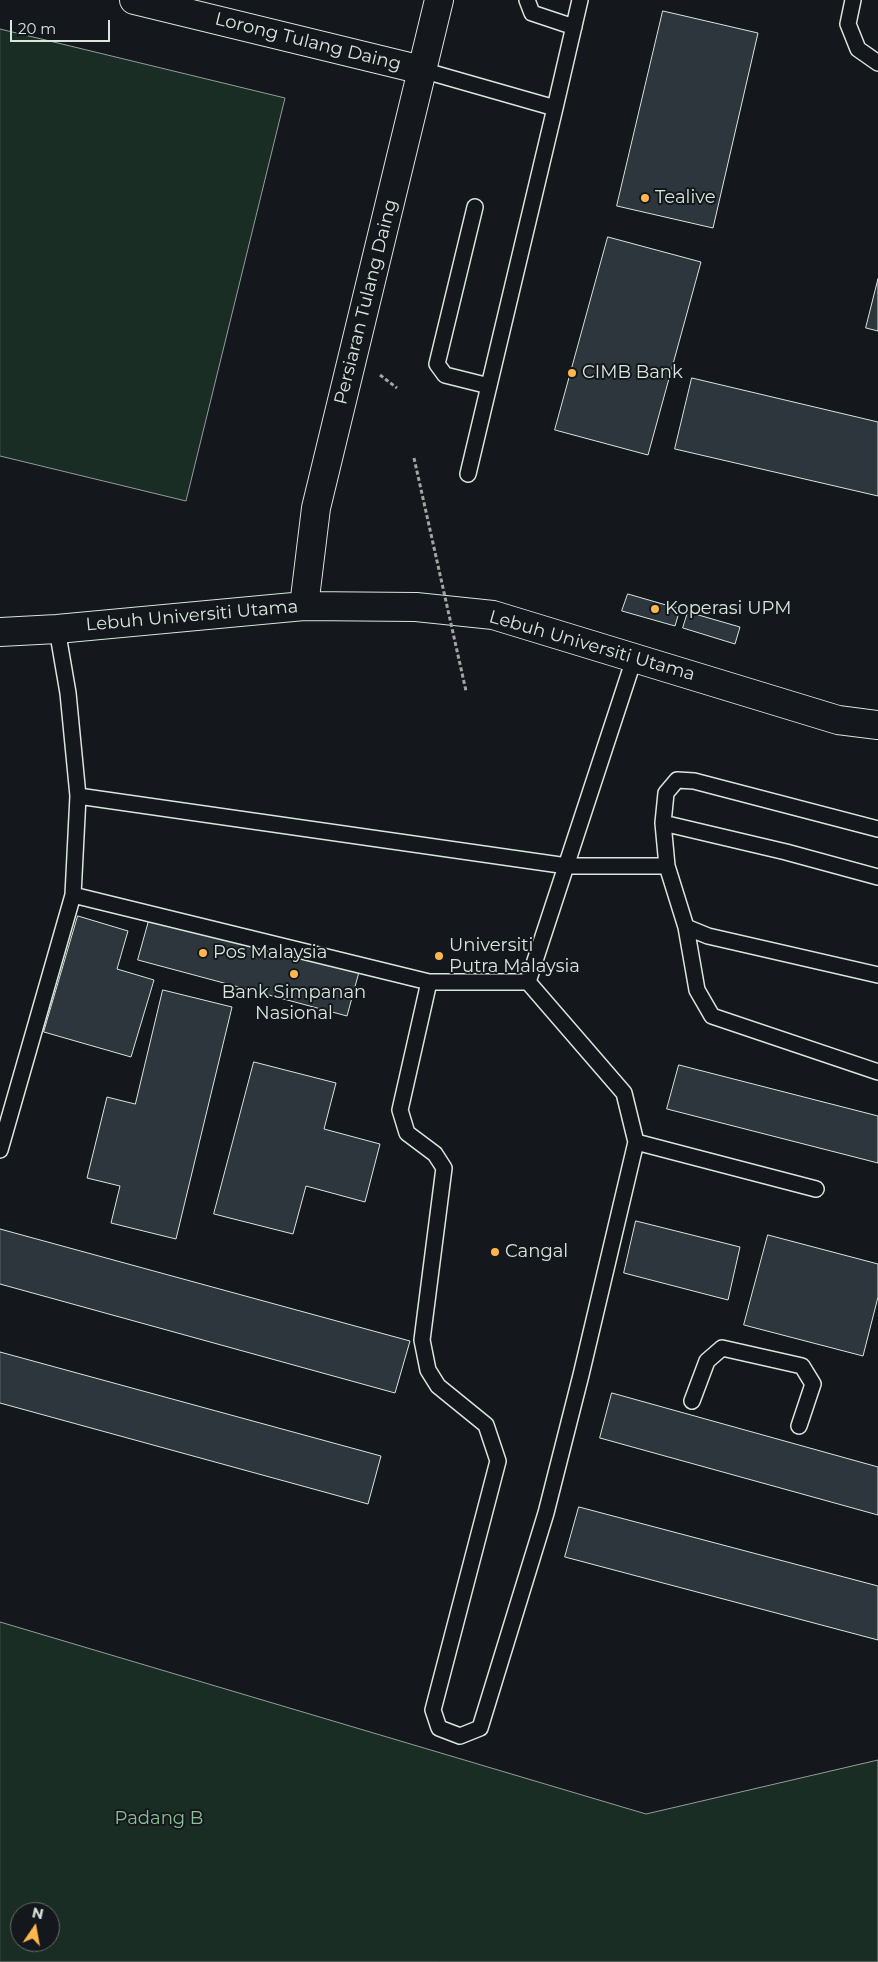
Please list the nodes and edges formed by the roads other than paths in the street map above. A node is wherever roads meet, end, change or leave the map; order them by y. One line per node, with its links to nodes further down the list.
1 (134, 0): 6 (street, Lorong Tulang Daing)
2 (439, 0): 9 (street, Persiaran Tulang Daing)
3 (527, 0): 7 (lane)
4 (580, 0): 7 (lane)
5 (853, 0): 8 (lane)
6 (185, 6): 9 (street, Lorong Tulang Daing)
7 (574, 27): 10 (lane)
8 (878, 63)
9 (422, 70): 10 (lane); 14 (street, Persiaran Tulang Daing)
10 (555, 108): 12 (lane)
11 (475, 207): 12 (lane)
12 (489, 386): 13 (lane)
13 (468, 474)
14 (304, 606): 15 (street, Lebuh Universiti Utama); 17 (street, Lebuh Universiti Utama)
15 (57, 629): 16 (street, Lebuh Universiti Utama); 19 (lane)
16 (0, 632)
17 (635, 656): 18 (street, Lebuh Universiti Utama); 22 (lane)
18 (878, 725)
19 (78, 796): 22 (lane); 25 (lane)
20 (663, 823): 21 (lane); 23 (lane); 24 (lane)
21 (878, 829)
22 (567, 866): 23 (lane); 29 (lane)
23 (667, 866): 26 (lane)
24 (878, 877)
25 (73, 895): 28 (lane); 32 (lane)
26 (686, 927): 27 (lane); 30 (lane)
27 (878, 975)
28 (429, 982): 29 (lane); 31 (lane)
29 (528, 982): 31 (lane)
30 (878, 1072)
31 (636, 1142): 33 (lane)
32 (0, 1150)
33 (816, 1189)
34 (692, 1401): 35 (lane)
35 (798, 1426)

